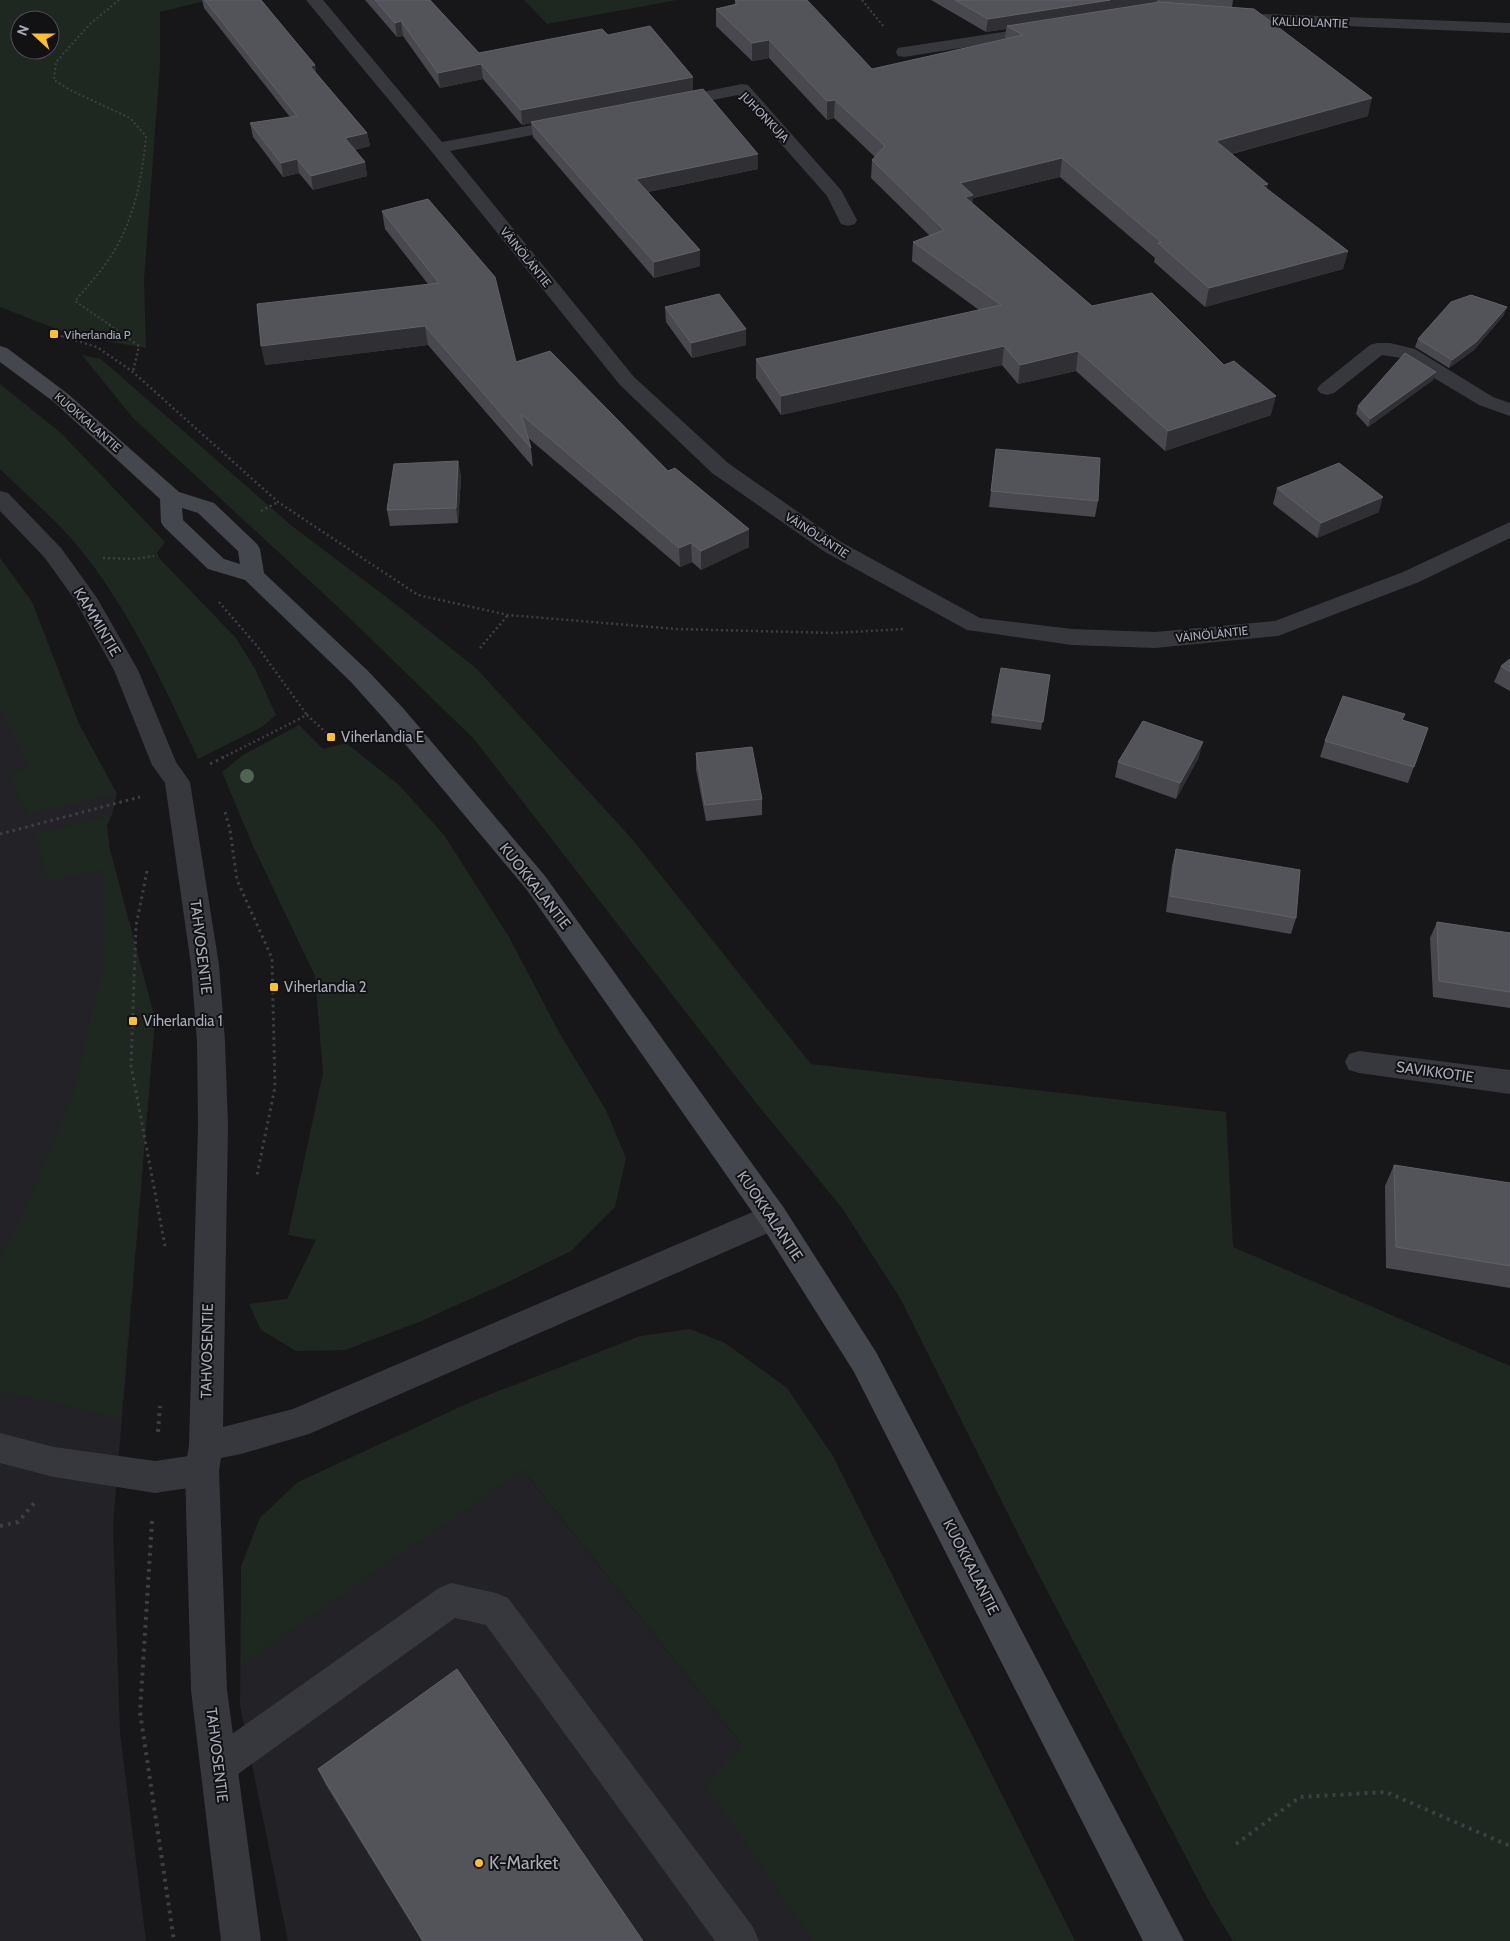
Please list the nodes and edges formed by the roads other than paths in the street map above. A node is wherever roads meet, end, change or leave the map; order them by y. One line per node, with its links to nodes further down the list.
1 (314, 0): 8 (street, VÄINÖLÄNTIE)
2 (1212, 17): 4 (street, KALLIOLANTIE)
3 (1059, 28): 5 (street)
4 (1510, 28)
5 (904, 52)
6 (654, 106): 9 (street, JUHONKUJA)
7 (585, 120): 8 (street)
8 (438, 148): 15 (street, VÄINÖLÄNTIE)
9 (848, 220)
10 (0, 352): 14 (main road, KUOKKALANTIE)
11 (1327, 389): 12 (street)
12 (1510, 410)
13 (0, 498): 17 (street, KAMMINTIE)
14 (172, 498): 16 (main road, KUOKKALANTIE); 16 (main road, KUOKKALANTIE)
15 (1510, 529)
16 (252, 575): 20 (main road, KUOKKALANTIE)
17 (171, 774): 22 (street, TAHVOSENTIE)
18 (1360, 1062): 19 (street, SAVIKKOTIE)
19 (1510, 1082)
20 (774, 1217): 22 (street); 26 (main road, KUOKKALANTIE)
21 (0, 1448): 22 (street)
22 (204, 1457): 23 (street, TAHVOSENTIE)
23 (218, 1766): 24 (street, TAHVOSENTIE); 25 (street)
24 (241, 1941)
25 (739, 1941)
26 (1164, 1941)

